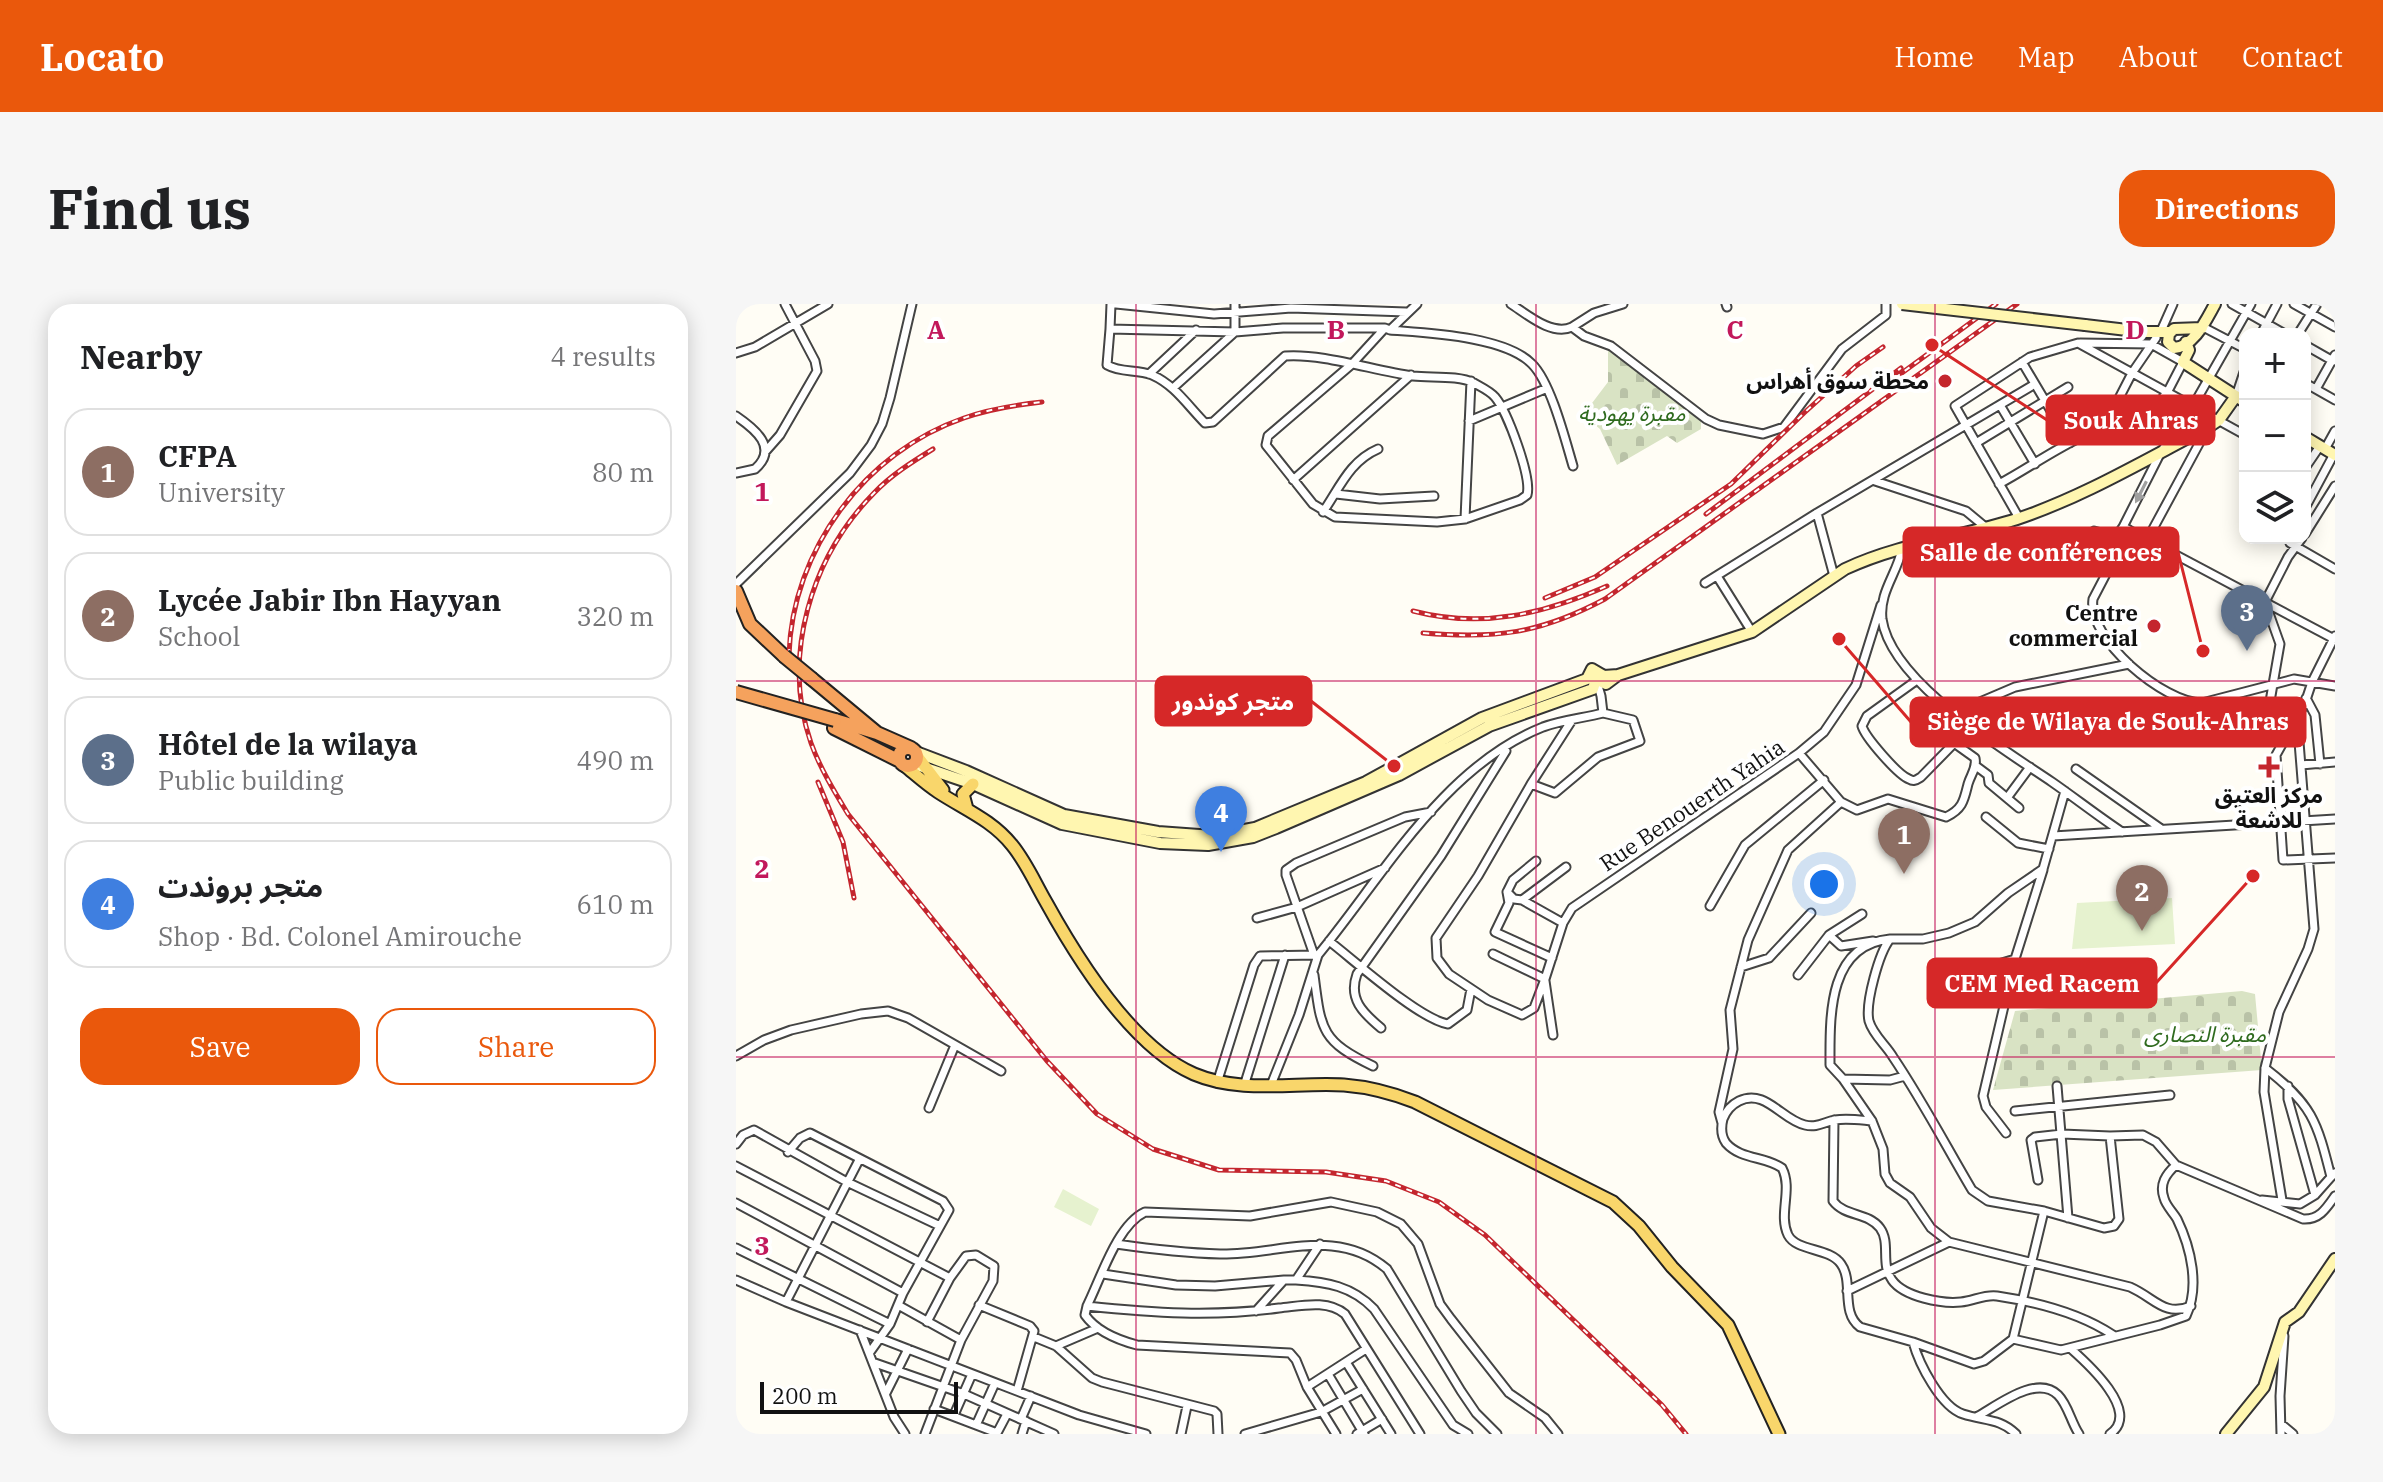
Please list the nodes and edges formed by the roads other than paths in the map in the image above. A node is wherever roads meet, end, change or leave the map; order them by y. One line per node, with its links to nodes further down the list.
1 (785, 304): 23 (street)
2 (828, 304): 23 (street)
3 (912, 304): 106 (street)
4 (1113, 304): 20 (street); 30 (street)
5 (1235, 304): 20 (street)
6 (1417, 304): 18 (street)
7 (1511, 304): 24 (street)
8 (1623, 304): 24 (street)
9 (1886, 304): 24 (street)
10 (1902, 304): 34 (street, bridge)
11 (2173, 304): 34 (street)
12 (2215, 304): 25 (street)
13 (2232, 304): 19 (street)
14 (2251, 304): 19 (street)
15 (2277, 304): 22 (street)
16 (2294, 304): 21 (street)
17 (2317, 304): 21 (street)
18 (1406, 312): 20 (street); 31 (street)
19 (2246, 312): 22 (street); 37 (street)
20 (1236, 313): 33 (street)
21 (2311, 314): 26 (street); 29 (street)
22 (2266, 323): 27 (street); 28 (street)
23 (795, 324): 40 (street); 77 (street)
24 (1572, 327)
25 (2203, 327): 35 (street); 37 (street)
26 (2335, 327)
27 (2264, 328)
28 (2275, 328)
29 (2302, 328)
30 (1110, 329): 32 (street); 46 (street)
31 (1387, 329): 33 (street); 44 (street); 54 (street)
32 (1196, 330): 33 (street); 46 (street)
33 (1235, 332): 53 (street)
34 (2161, 337): 35 (street); 35 (street); 36 (street); 43 (street); 45 (street)
35 (2185, 338): 43 (street)
36 (2078, 343): 42 (street); 45 (street)
37 (2229, 343): 38 (street); 48 (street)
38 (2239, 347)
39 (2311, 348): 41 (street)
40 (736, 353)
41 (2334, 359): 55 (street)
42 (2022, 362): 50 (street); 69 (street)
43 (2183, 362): 48 (street); 56 (street)
44 (1352, 364): 47 (street); 53 (street); 84 (street)
45 (2132, 373): 56 (street); 68 (street)
46 (1149, 374): 53 (street)
47 (1411, 375): 49 (street); 84 (street)
48 (2210, 378): 57 (street); 63 (street)
49 (1471, 381): 62 (street); 66 (street)
50 (2035, 384): 60 (street); 61 (street)
51 (2311, 386): 55 (street)
52 (2068, 387): 60 (street)
53 (1173, 388)
54 (1545, 389): 62 (street); 81 (street)
55 (2316, 389): 59 (street)
56 (2168, 391): 63 (street); 68 (street)
57 (2239, 398)
58 (2239, 400): 65 (street)
59 (2335, 400)
60 (2045, 402): 67 (street); 74 (street)
61 (2000, 405): 67 (street); 69 (street)
62 (1501, 406): 66 (street); 94 (street)
63 (2193, 406): 65 (street); 78 (street)
64 (736, 416): 77 (street)
65 (2219, 420): 70 (street); 71 (street)
66 (1469, 421): 94 (street)
67 (2010, 422): 73 (street); 79 (street)
68 (2128, 422): 74 (street)
69 (1967, 426): 73 (street); 85 (street)
70 (2207, 428): 78 (street); 98 (street)
71 (2239, 430)
72 (2335, 431): 76 (street)
73 (1976, 443): 86 (street)
74 (2070, 443): 79 (street)
75 (1378, 449): 88 (street)
76 (2328, 451): 80 (street); 83 (street)
77 (765, 452): 82 (street)
78 (2161, 452): 93 (street); 97 (street, one-way to 97)
79 (2035, 464): 86 (street)
80 (2311, 464)
81 (1573, 466)
82 (736, 473)
83 (2321, 476): 87 (street); 90 (street)
84 (1293, 480): 91 (street)
85 (1875, 481): 92 (street); 96 (street)
86 (1999, 484): 93 (street)
87 (2335, 486): 95 (street)
88 (1336, 494): 89 (street); 91 (street)
89 (1434, 496)
90 (2311, 496)
91 (1323, 512): 94 (street)
92 (1817, 513): 103 (street); 104 (street)
93 (2019, 518): 96 (street)
94 (1465, 519)
95 (2311, 525)
96 (1986, 526): 97 (street); 101 (street)
97 (2126, 529): 98 (street); 111 (street)
98 (2147, 540): 107 (street)
99 (2292, 544): 107 (street)
100 (2295, 544): 102 (street)
101 (1902, 549): 104 (street); 108 (street, Rue Benouerth Yahia)
102 (2335, 569)
103 (1717, 576): 105 (street); 109 (street)
104 (1834, 576): 109 (street)
105 (1705, 583)
106 (736, 591): 126 (highway, bridge)
107 (2265, 602): 110 (street); 115 (street)
108 (1881, 605): 113 (street); 130 (street, Rue Benouerth Yahia)
109 (1752, 632): 112 (street)
110 (2334, 637): 114 (street)
111 (2129, 664): 115 (street); 121 (street)
112 (1594, 674): 120 (street); 131 (street); 139 (street)
113 (1917, 680): 121 (street); 128 (street)
114 (2312, 682): 115 (street); 116 (street); 118 (street)
115 (2273, 684): 127 (street)
116 (2335, 686)
117 (736, 692): 124 (highway, bridge)
118 (2306, 698): 122 (street); 133 (street)
119 (736, 700): 124 (highway)
120 (1603, 713): 123 (street); 140 (street)
121 (1954, 713): 125 (street)
122 (2297, 717): 134 (street); 151 (street)
123 (1572, 720): 129 (street); 140 (street)
124 (835, 724): 126 (highway); 131 (highway)
125 (1971, 726): 128 (street); 136 (street)
126 (877, 733): 131 (highway)
127 (2264, 736)
128 (1954, 743): 135 (street)
129 (1508, 747): 147 (street); 179 (street)
130 (1799, 753): 138 (street); 169 (street, Rue Benouerth Yahia)
131 (913, 759): 139 (street); 143 (main road); 143 (main road)
132 (2335, 762): 133 (street)
133 (2320, 764): 134 (street)
134 (2301, 765): 150 (street)
135 (1976, 766): 142 (street); 144 (street)
136 (2030, 767): 141 (street); 142 (street)
137 (2076, 769): 152 (street)
138 (1824, 780): 144 (street); 164 (street)
139 (973, 784): 146 (main road)
140 (1531, 784): 185 (street)
141 (2065, 791): 153 (street); 154 (street)
142 (2007, 798): 145 (street)
143 (951, 800): 146 (main road)
144 (1841, 802): 180 (street)
145 (2019, 808)
146 (968, 809): 195 (main road)
147 (1431, 812): 160 (street); 165 (street)
148 (1986, 817): 155 (street)
149 (2335, 819): 150 (street)
150 (2304, 821): 151 (street); 157 (street)
151 (2280, 822): 152 (street); 157 (street)
152 (2160, 828): 153 (street)
153 (2122, 832): 154 (street)
154 (2053, 836): 155 (street)
155 (2049, 849): 161 (street)
156 (2335, 858): 157 (street)
157 (2307, 860): 191 (street)
158 (1536, 861): 162 (street)
159 (1566, 867): 163 (street)
160 (1387, 868): 165 (street); 173 (street)
161 (2043, 869): 171 (street); 178 (street)
162 (1507, 892): 163 (street); 177 (street)
163 (1522, 900): 169 (street)
164 (1710, 906)
165 (1297, 907): 168 (street); 176 (street)
166 (1811, 913): 180 (street)
167 (1862, 914): 170 (street)
168 (1257, 918)
169 (1563, 923): 177 (street, Rue Benouerth Yahia)
170 (1829, 935): 172 (street); 183 (street)
171 (1890, 939): 172 (street); 193 (street)
172 (1875, 940): 194 (street)
173 (1329, 941): 176 (street); 179 (street)
174 (1493, 954): 184 (street)
175 (1285, 955): 176 (street); 195 (street); 197 (street)
176 (1316, 955): 181 (street)
177 (1552, 958): 184 (street, Rue Benouerth Yahia)
178 (2015, 959): 182 (street); 207 (street)
179 (1362, 966): 185 (street); 186 (street)
180 (1741, 967): 206 (street)
181 (1314, 968): 190 (street); 196 (street)
182 (1969, 973)
183 (1798, 975)
184 (1545, 979): 185 (street, Rue Benouerth Yahia); 187 (street)
185 (1471, 989)
186 (1381, 1028)
187 (1553, 1035)
188 (955, 1045): 189 (street); 192 (street); 202 (street)
189 (736, 1056)
190 (1373, 1066)
191 (2265, 1068): 199 (street); 221 (street)
192 (1001, 1071)
193 (1905, 1076): 194 (street); 223 (street)
194 (1843, 1079): 205 (street)
195 (1217, 1083): 197 (main road)
196 (1271, 1085): 197 (main road); 310 (main road)
197 (1244, 1086)
198 (2057, 1086): 201 (street)
199 (2288, 1086): 215 (street); 218 (street)
200 (2170, 1095): 201 (street)
201 (2059, 1105): 203 (street); 208 (street)
202 (929, 1108)
203 (2015, 1111)
204 (1834, 1120): 205 (street); 206 (street); 235 (street)
205 (1872, 1121): 227 (street)
206 (1722, 1123): 242 (street)
207 (2006, 1133)
208 (2062, 1134): 209 (street); 216 (street); 225 (street)
209 (2110, 1136): 213 (street); 225 (street)
210 (736, 1144): 211 (street)
211 (788, 1152): 212 (street); 217 (street)
212 (859, 1160): 217 (street); 226 (street)
213 (2176, 1165): 220 (street); 249 (street)
214 (736, 1166): 224 (street)
215 (2333, 1175): 218 (street)
216 (2038, 1180)
217 (847, 1182): 224 (street); 226 (street)
218 (2315, 1195): 221 (street)
219 (2335, 1196): 220 (street)
220 (2253, 1197): 221 (street)
221 (2282, 1200)
222 (736, 1203): 230 (street)
223 (2044, 1211): 225 (street); 233 (street)
224 (830, 1216): 230 (street); 234 (street)
225 (2068, 1218)
226 (940, 1226): 234 (street)
227 (1949, 1242): 233 (street); 235 (street)
228 (1116, 1244): 229 (street); 236 (street); 309 (street)
229 (1320, 1244): 241 (street); 297 (street)
230 (815, 1245): 239 (street); 243 (street)
231 (736, 1248): 239 (street)
232 (2335, 1259): 252 (street)
233 (2034, 1261): 245 (street); 249 (street)
234 (919, 1262): 237 (street); 243 (street)
235 (1887, 1271): 242 (street); 245 (street)
236 (1103, 1274): 240 (street); 248 (street)
237 (950, 1278): 247 (street); 251 (street)
238 (737, 1279): 244 (street)
239 (799, 1279): 244 (street); 253 (street)
240 (1284, 1280): 241 (street); 250 (street)
241 (1296, 1280): 308 (street)
242 (1847, 1291): 261 (street)
243 (903, 1293): 246 (street)
244 (786, 1302): 255 (street)
245 (2023, 1302): 256 (street); 259 (street)
246 (898, 1305): 251 (street); 253 (street)
247 (979, 1305): 258 (street); 260 (street)
248 (1087, 1306): 250 (street); 254 (street)
249 (2191, 1306): 256 (street)
250 (1256, 1311): 265 (street)
251 (927, 1322): 260 (street)
252 (2285, 1322): 292 (street); 293 (street)
253 (890, 1324): 257 (street)
254 (1098, 1328): 262 (street); 275 (street)
255 (860, 1329): 257 (street); 266 (street)
256 (2113, 1335): 263 (street)
257 (880, 1337): 264 (street); 266 (street)
258 (1034, 1337): 262 (street); 277 (street)
259 (2013, 1339): 261 (street); 263 (street)
260 (961, 1340): 269 (street)
261 (1913, 1342): 288 (street)
262 (1056, 1346): 283 (street)
263 (2070, 1348): 313 (street)
264 (908, 1349): 269 (street); 270 (street)
265 (1366, 1349): 267 (street); 307 (street)
266 (870, 1352): 268 (street)
267 (1346, 1362): 272 (street); 276 (street)
268 (875, 1363): 270 (street); 278 (street)
269 (951, 1364): 271 (street); 274 (street)
270 (899, 1370): 274 (street); 278 (street)
271 (972, 1374): 273 (street); 279 (street)
272 (1328, 1374): 275 (street); 281 (street)
273 (995, 1383): 277 (street); 282 (street)
274 (943, 1387): 279 (street); 284 (street)
275 (1307, 1387): 285 (street)
276 (1363, 1389): 281 (street); 289 (street)
277 (1017, 1391): 280 (street)
278 (886, 1393): 298 (street)
279 (964, 1394): 282 (street); 287 (street)
280 (1031, 1396): 290 (street); 301 (street)
281 (1343, 1399): 285 (street); 296 (street)
282 (985, 1404): 286 (street); 291 (street)
283 (1187, 1406): 302 (street); 303 (street)
284 (934, 1409): 287 (street); 299 (street)
285 (1321, 1412): 304 (street); 305 (street)
286 (1007, 1414): 290 (street); 294 (street)
287 (954, 1415): 291 (street)
288 (1977, 1417): 311 (street); 312 (street)
289 (1382, 1419): 296 (street); 306 (street)
290 (1023, 1420): 295 (street); 300 (street)
291 (977, 1423): 294 (street)
292 (2281, 1424): 314 (street); 315 (street)
293 (2227, 1432)
294 (997, 1433)
295 (1049, 1433)
296 (1361, 1433)
297 (1492, 1433)
298 (905, 1434)
299 (925, 1434)
300 (1022, 1434)
301 (1146, 1434)
302 (1181, 1434)
303 (1218, 1434)
304 (1245, 1434)
305 (1336, 1434)
306 (1391, 1434)
307 (1420, 1434)
308 (1468, 1434)
309 (1558, 1434)
310 (1779, 1434)
311 (2016, 1434)
312 (2079, 1434)
313 (2110, 1434)
314 (2281, 1434)
315 (2293, 1434)

